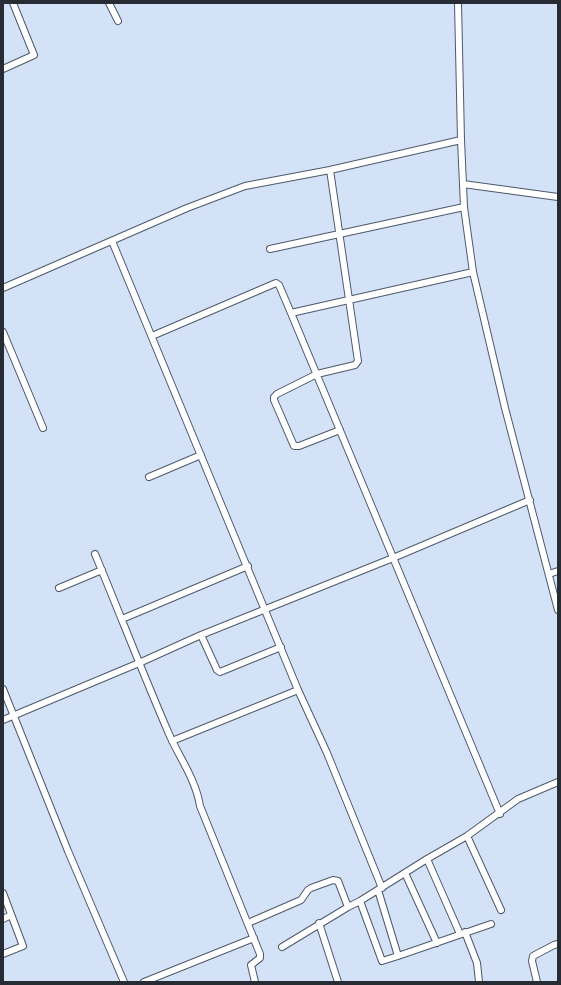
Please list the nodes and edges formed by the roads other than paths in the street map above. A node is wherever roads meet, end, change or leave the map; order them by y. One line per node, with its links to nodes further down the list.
1 (13, 3): 5 (street)
2 (109, 3): 4 (street)
3 (458, 3): 6 (street)
4 (118, 21)
5 (3, 69)
6 (461, 140): 7 (street); 8 (street)
7 (330, 170): 11 (street); 12 (street)
8 (463, 184): 9 (street); 10 (street)
9 (558, 197)
10 (464, 207): 11 (street); 14 (street)
11 (339, 234): 13 (street); 16 (street)
12 (112, 241): 15 (street); 19 (street)
13 (270, 250)
14 (473, 272): 16 (street); 25 (street)
15 (3, 288)
16 (349, 299): 17 (street); 20 (street)
17 (291, 313): 19 (street); 20 (street)
18 (3, 332): 21 (street)
19 (152, 336): 23 (street)
20 (316, 374): 22 (street); 22 (street)
21 (43, 428)
22 (340, 430): 27 (street)
23 (201, 455): 24 (street); 28 (street)
24 (149, 477)
25 (530, 500): 27 (street); 31 (street)
26 (95, 554): 29 (street)
27 (393, 558): 33 (street); 45 (street)
28 (248, 566): 33 (street); 35 (street)
29 (102, 570): 32 (street); 35 (street)
30 (558, 571): 31 (street)
31 (549, 574): 34 (street)
32 (59, 588)
33 (266, 608): 36 (street); 37 (street)
34 (558, 610)
35 (122, 619): 38 (street)
36 (202, 635): 37 (street); 38 (street)
37 (281, 647): 40 (street)
38 (139, 663): 41 (street); 43 (street)
39 (3, 689): 41 (street)
40 (298, 690): 43 (street); 49 (street)
41 (14, 716): 42 (street); 66 (street)
42 (3, 720)
43 (172, 741): 56 (street)
44 (558, 782): 45 (street)
45 (500, 814): 46 (street)
46 (467, 836): 47 (street); 53 (street)
47 (427, 859): 48 (street); 59 (street)
48 (405, 873): 49 (street); 61 (street)
49 (380, 889): 51 (street); 65 (street)
50 (3, 893): 54 (street)
51 (360, 901): 52 (street); 65 (street)
52 (348, 907): 56 (street); 57 (street)
53 (501, 910)
54 (11, 915): 55 (street); 64 (street)
55 (3, 919)
56 (248, 923): 60 (street)
57 (319, 923): 63 (street); 69 (street)
58 (491, 924): 59 (street)
59 (463, 933): 61 (street); 70 (street)
60 (254, 938): 67 (street); 68 (street)
61 (437, 943): 65 (street)
62 (558, 944): 71 (street)
63 (282, 947)
64 (3, 954)
65 (398, 956)
66 (124, 982)
67 (144, 982)
68 (256, 982)
69 (338, 982)
70 (478, 982)
71 (537, 982)

